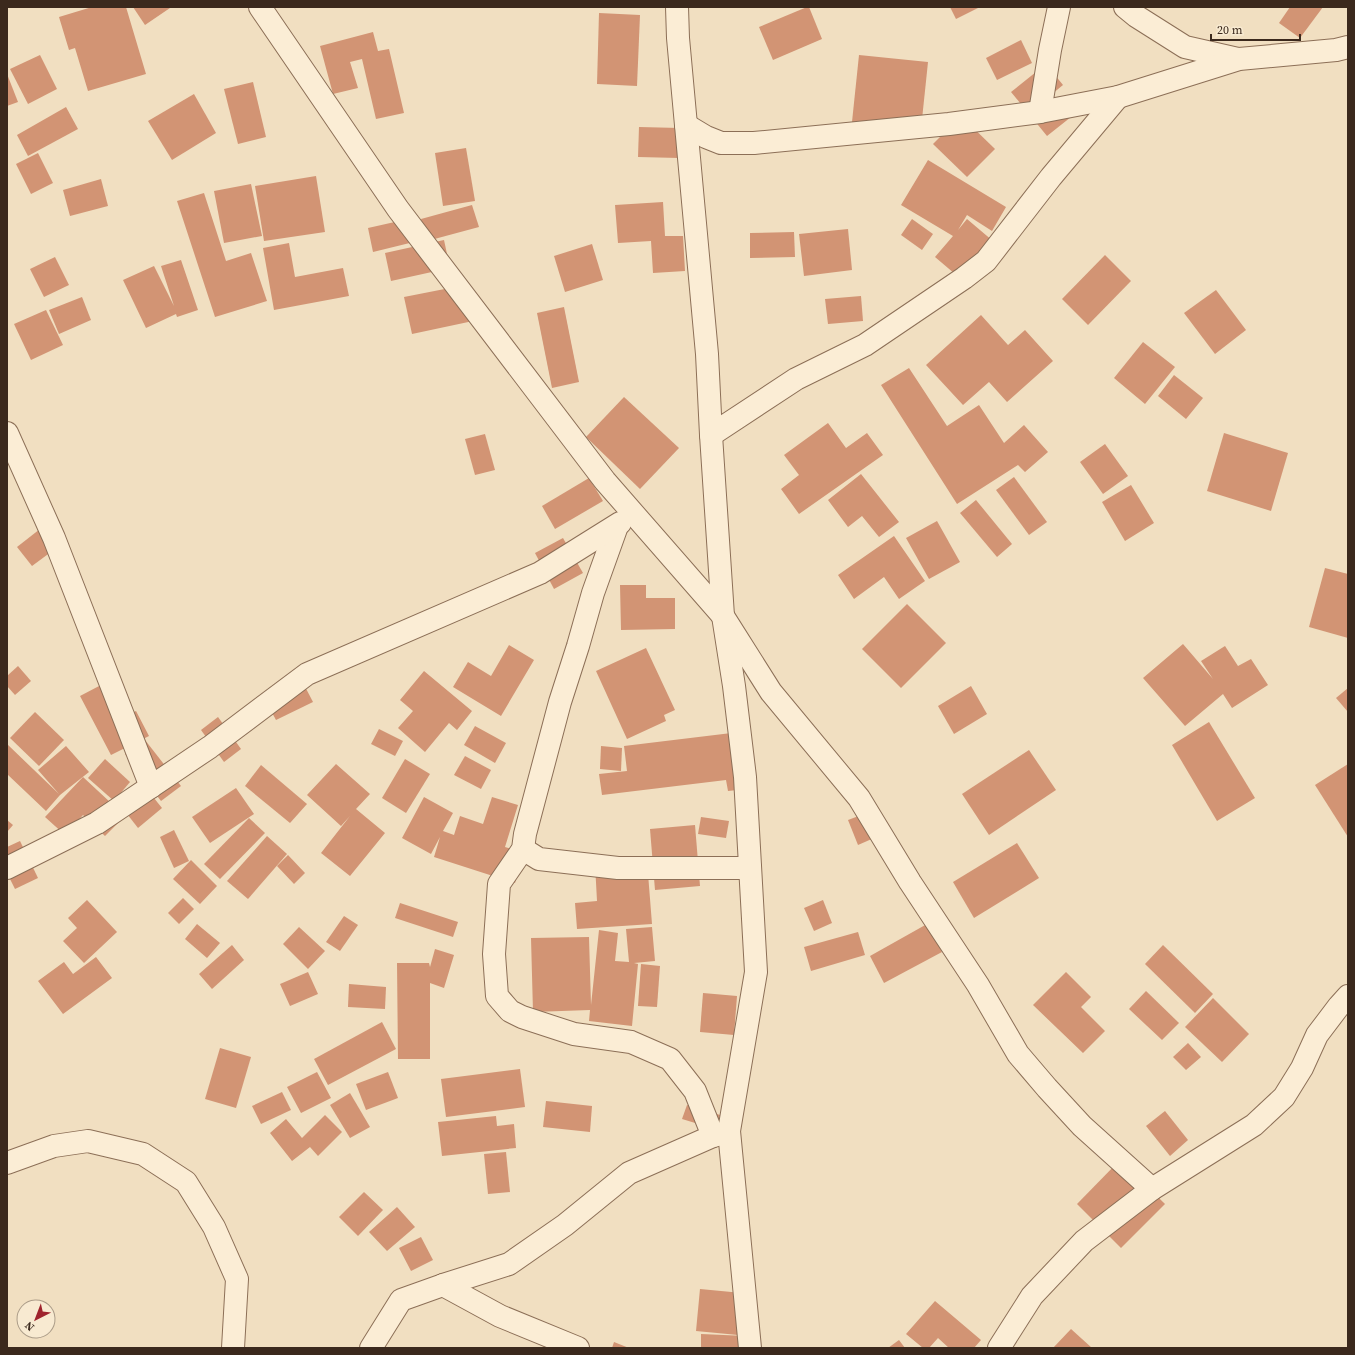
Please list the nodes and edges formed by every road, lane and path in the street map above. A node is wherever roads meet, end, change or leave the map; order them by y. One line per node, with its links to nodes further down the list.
1 (260, 7): 14 (street)
2 (677, 7): 9 (street)
3 (1059, 7): 8 (street)
4 (1125, 7): 6 (street)
5 (1348, 47): 6 (street)
6 (1239, 59): 7 (street)
7 (1118, 97): 8 (street); 13 (street)
8 (1040, 112): 10 (street)
9 (686, 125): 10 (street); 11 (street)
10 (721, 143): 11 (street)
11 (690, 167): 13 (street)
12 (7, 433): 17 (street)
13 (711, 435): 16 (street)
14 (633, 511): 15 (street); 16 (street)
15 (617, 526): 17 (street); 18 (street)
16 (723, 616): 20 (street); 24 (street)
17 (151, 787): 19 (street)
18 (524, 850): 20 (street); 22 (street)
19 (7, 868)
20 (750, 868): 22 (street)
21 (1348, 996): 24 (street)
22 (721, 1134): 25 (street); 29 (street)
23 (7, 1163): 26 (street)
24 (1152, 1189): 30 (street)
25 (443, 1285): 27 (street); 28 (street)
26 (233, 1348)
27 (371, 1348)
28 (578, 1348)
29 (750, 1348)
30 (999, 1348)

